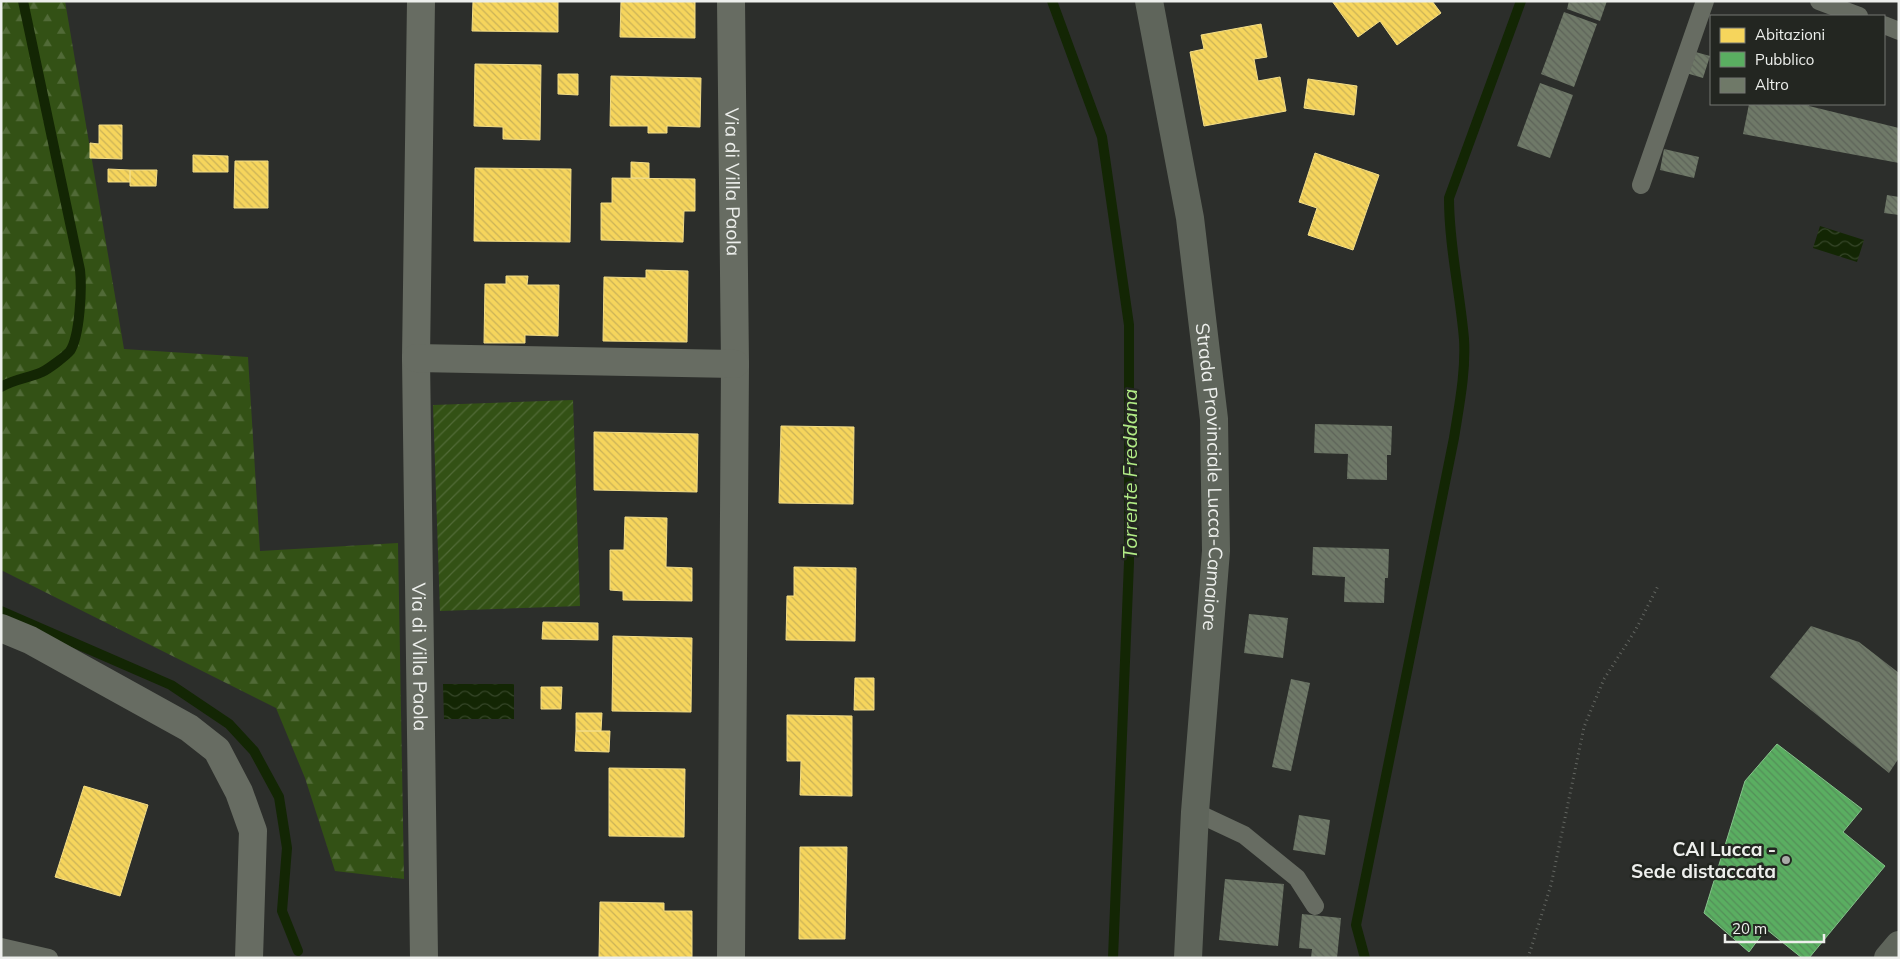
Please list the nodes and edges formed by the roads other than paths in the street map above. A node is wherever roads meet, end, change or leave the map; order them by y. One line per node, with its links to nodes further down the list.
1 (421, 1): 10 (street, Via di Villa Paola)
2 (731, 1): 11 (street, Via di Villa Paola)
3 (1149, 1): 13 (main road, Strada Provinciale Lucca-Camaiore)
4 (1705, 1): 9 (lane)
5 (1819, 1): 6 (lane)
6 (1856, 15)
7 (1885, 25): 8 (lane)
8 (1899, 31)
9 (1641, 185)
10 (416, 358): 11 (street); 20 (street, Via di Villa Paola)
11 (735, 364): 21 (street, Via di Villa Paola)
12 (1, 628): 19 (street)
13 (1195, 812): 14 (lane); 15 (main road, Strada Provinciale Lucca-Camaiore)
14 (1315, 906)
15 (1190, 920): 22 (main road, Strada Provinciale Lucca-Camaiore); 23 (main road)
16 (1899, 945): 24 (main road)
17 (1, 947): 18 (lane)
18 (48, 958)
19 (248, 958)
20 (424, 958)
21 (731, 958)
22 (1188, 958)
23 (1195, 958)
24 (1888, 958)

